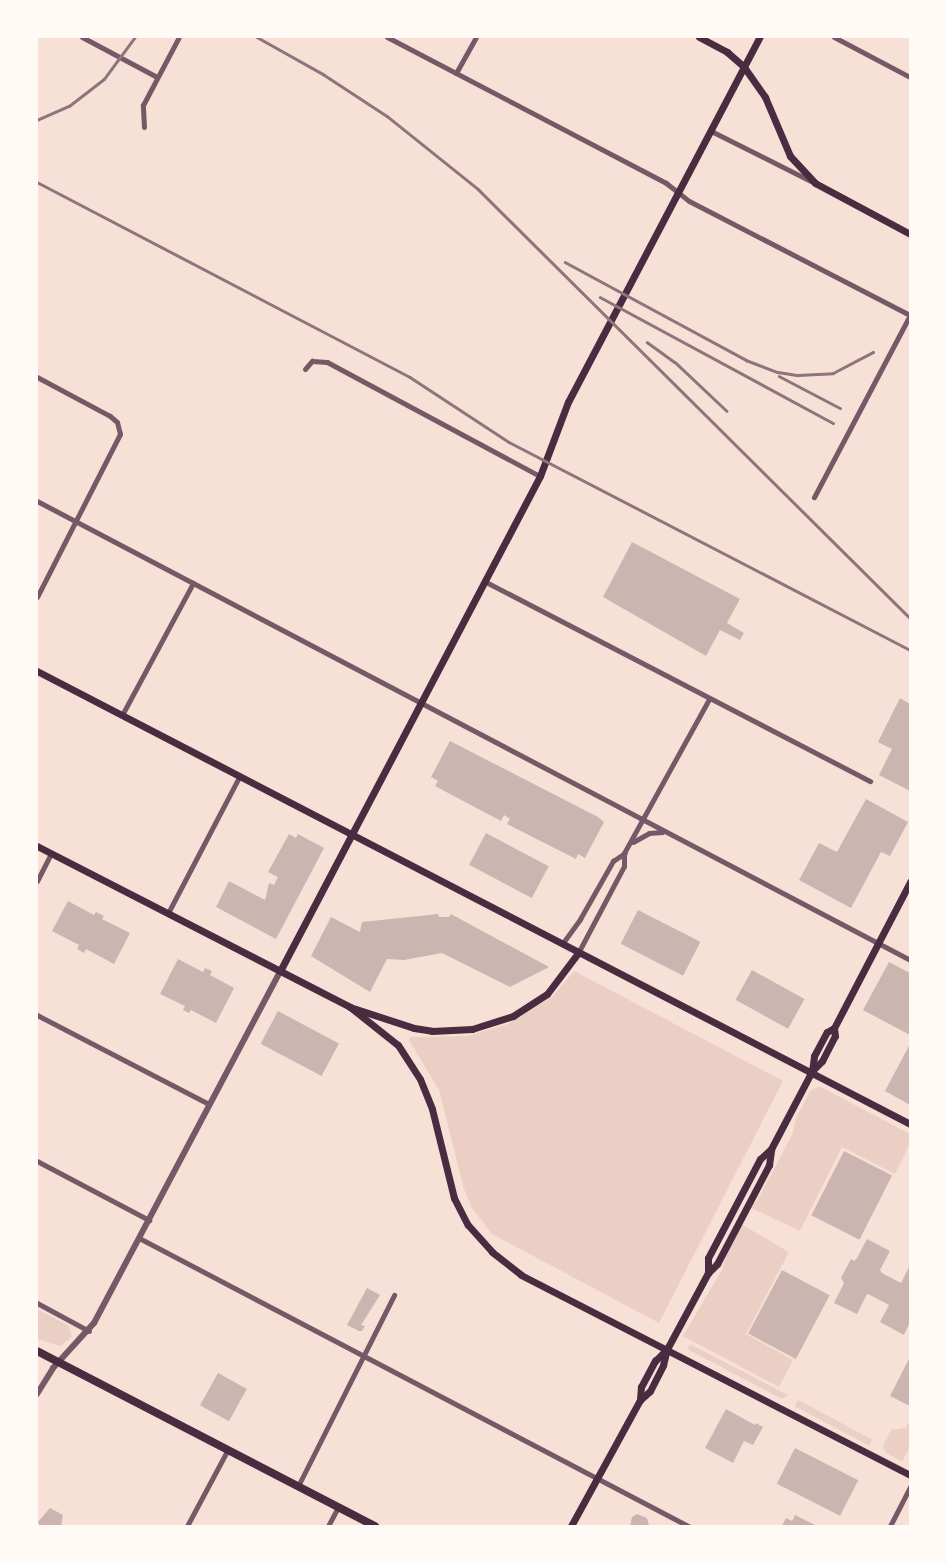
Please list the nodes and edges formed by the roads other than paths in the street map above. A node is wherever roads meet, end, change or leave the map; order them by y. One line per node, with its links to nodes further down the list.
1 (82, 37): 10 (street)
2 (179, 37): 10 (street)
3 (387, 37): 9 (street)
4 (476, 37): 9 (street)
5 (699, 37): 8 (main road)
6 (760, 37): 8 (main road)
7 (834, 37): 11 (street)
8 (744, 67): 13 (main road); 14 (main road)
9 (456, 73): 15 (street)
10 (157, 77): 12 (street)
11 (910, 77)
12 (144, 127)
13 (711, 131): 14 (street); 15 (main road)
14 (815, 183): 16 (main road)
15 (679, 193): 17 (street); 20 (main road)
16 (910, 234)
17 (910, 316): 21 (street)
18 (305, 369): 20 (street)
19 (37, 377): 23 (street)
20 (540, 476): 24 (main road)
21 (814, 497)
22 (37, 500): 23 (street)
23 (75, 521): 25 (street); 26 (street)
24 (484, 581): 28 (street); 29 (main road)
25 (193, 583): 29 (street); 30 (street)
26 (37, 597)
27 (37, 671): 30 (main road)
28 (709, 699): 32 (street); 33 (street)
29 (420, 703): 33 (street); 35 (main road)
30 (122, 715): 31 (main road)
31 (239, 777): 35 (main road); 41 (street)
32 (870, 781)
33 (643, 821): 34 (street); 38 (street)
34 (662, 832): 38 (street); 43 (street)
35 (350, 835): 42 (main road); 46 (main road)
36 (37, 846): 37 (main road)
37 (51, 853): 39 (street); 41 (main road)
38 (624, 853): 42 (street); 44 (street)
39 (37, 881)
40 (910, 882): 43 (main road)
41 (168, 913): 46 (main road)
42 (562, 944): 44 (main road)
43 (878, 944): 45 (street); 49 (main road)
44 (578, 953): 47 (main road); 49 (main road)
45 (910, 960)
46 (281, 971): 47 (main road); 50 (street)
47 (351, 1007): 58 (main road)
48 (37, 1014): 50 (street)
49 (811, 1071): 51 (main road); 58 (main road)
50 (209, 1104): 53 (street)
51 (910, 1124)
52 (37, 1161): 53 (street)
53 (149, 1220): 54 (street)
54 (139, 1238): 57 (street); 60 (street)
55 (394, 1295): 60 (street)
56 (37, 1303): 57 (street)
57 (89, 1331): 61 (street)
58 (667, 1349): 64 (main road); 65 (main road)
59 (37, 1351): 61 (main road)
60 (365, 1356): 65 (street); 66 (street)
61 (59, 1363): 62 (street); 63 (main road)
62 (37, 1394)
63 (227, 1451): 66 (main road); 69 (street)
64 (910, 1475)
65 (599, 1478): 72 (main road); 73 (street)
66 (298, 1487): 68 (main road)
67 (910, 1487): 74 (street)
68 (338, 1507): 70 (street); 71 (main road)
69 (187, 1526)
70 (328, 1526)
71 (375, 1526)
72 (571, 1526)
73 (688, 1526)
74 (890, 1526)

